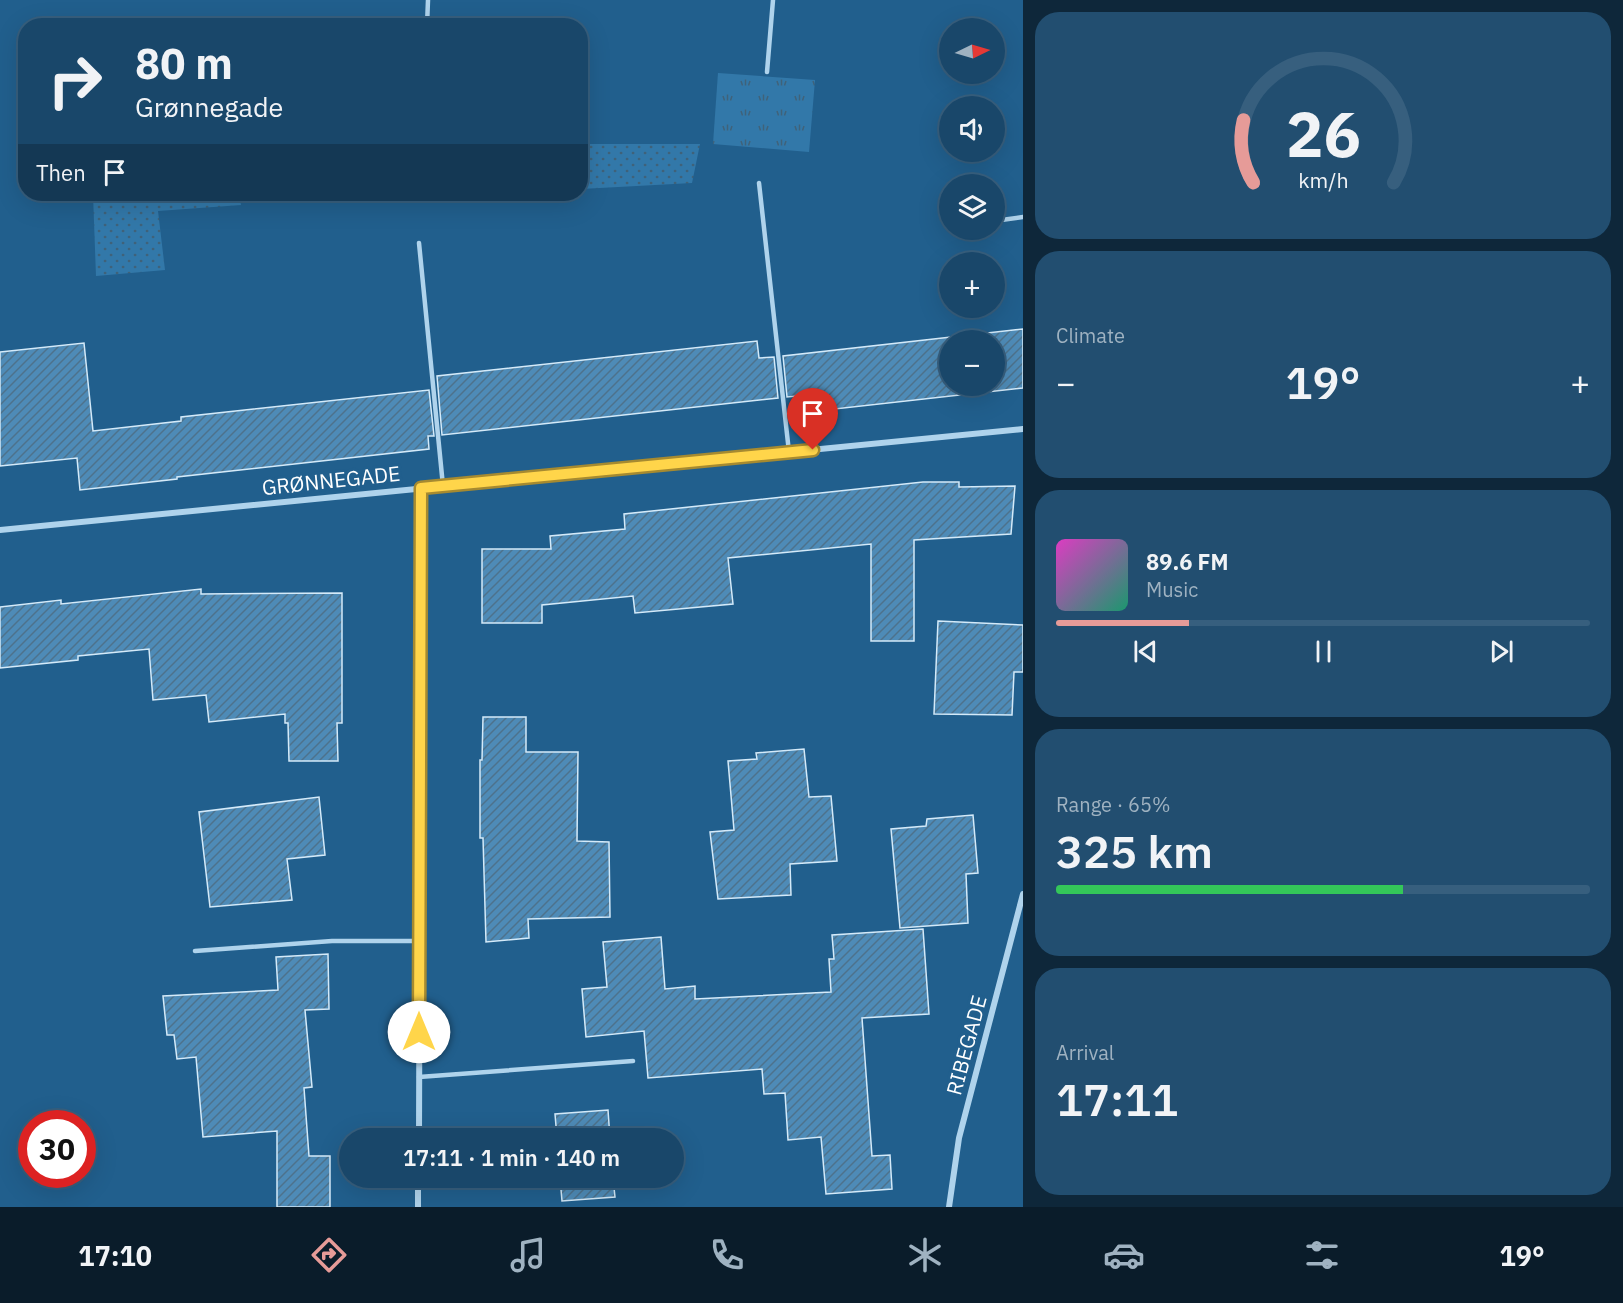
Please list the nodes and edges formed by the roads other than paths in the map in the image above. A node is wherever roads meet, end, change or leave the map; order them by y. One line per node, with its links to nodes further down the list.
1 (428, 0): 3 (lane)
2 (773, 0): 4 (lane)
3 (427, 18)
4 (767, 72)
5 (759, 183): 10 (lane)
6 (1023, 218): 7 (lane)
7 (1005, 219)
8 (419, 243): 11 (lane)
9 (1023, 429): 10 (street, GRØNNEGADE)
10 (789, 452): 11 (street, GRØNNEGADE)
11 (442, 486): 12 (street, GRØNNEGADE)
12 (421, 488): 13 (street, GRØNNEGADE); 15 (street)
13 (0, 530)
14 (1023, 894): 22 (street, RIBEGADE)
15 (419, 941): 16 (lane); 18 (street)
16 (195, 951)
17 (633, 1061): 18 (lane)
18 (419, 1077): 19 (street)
19 (419, 1128)
20 (418, 1188): 21 (street)
21 (418, 1207)
22 (949, 1207)

